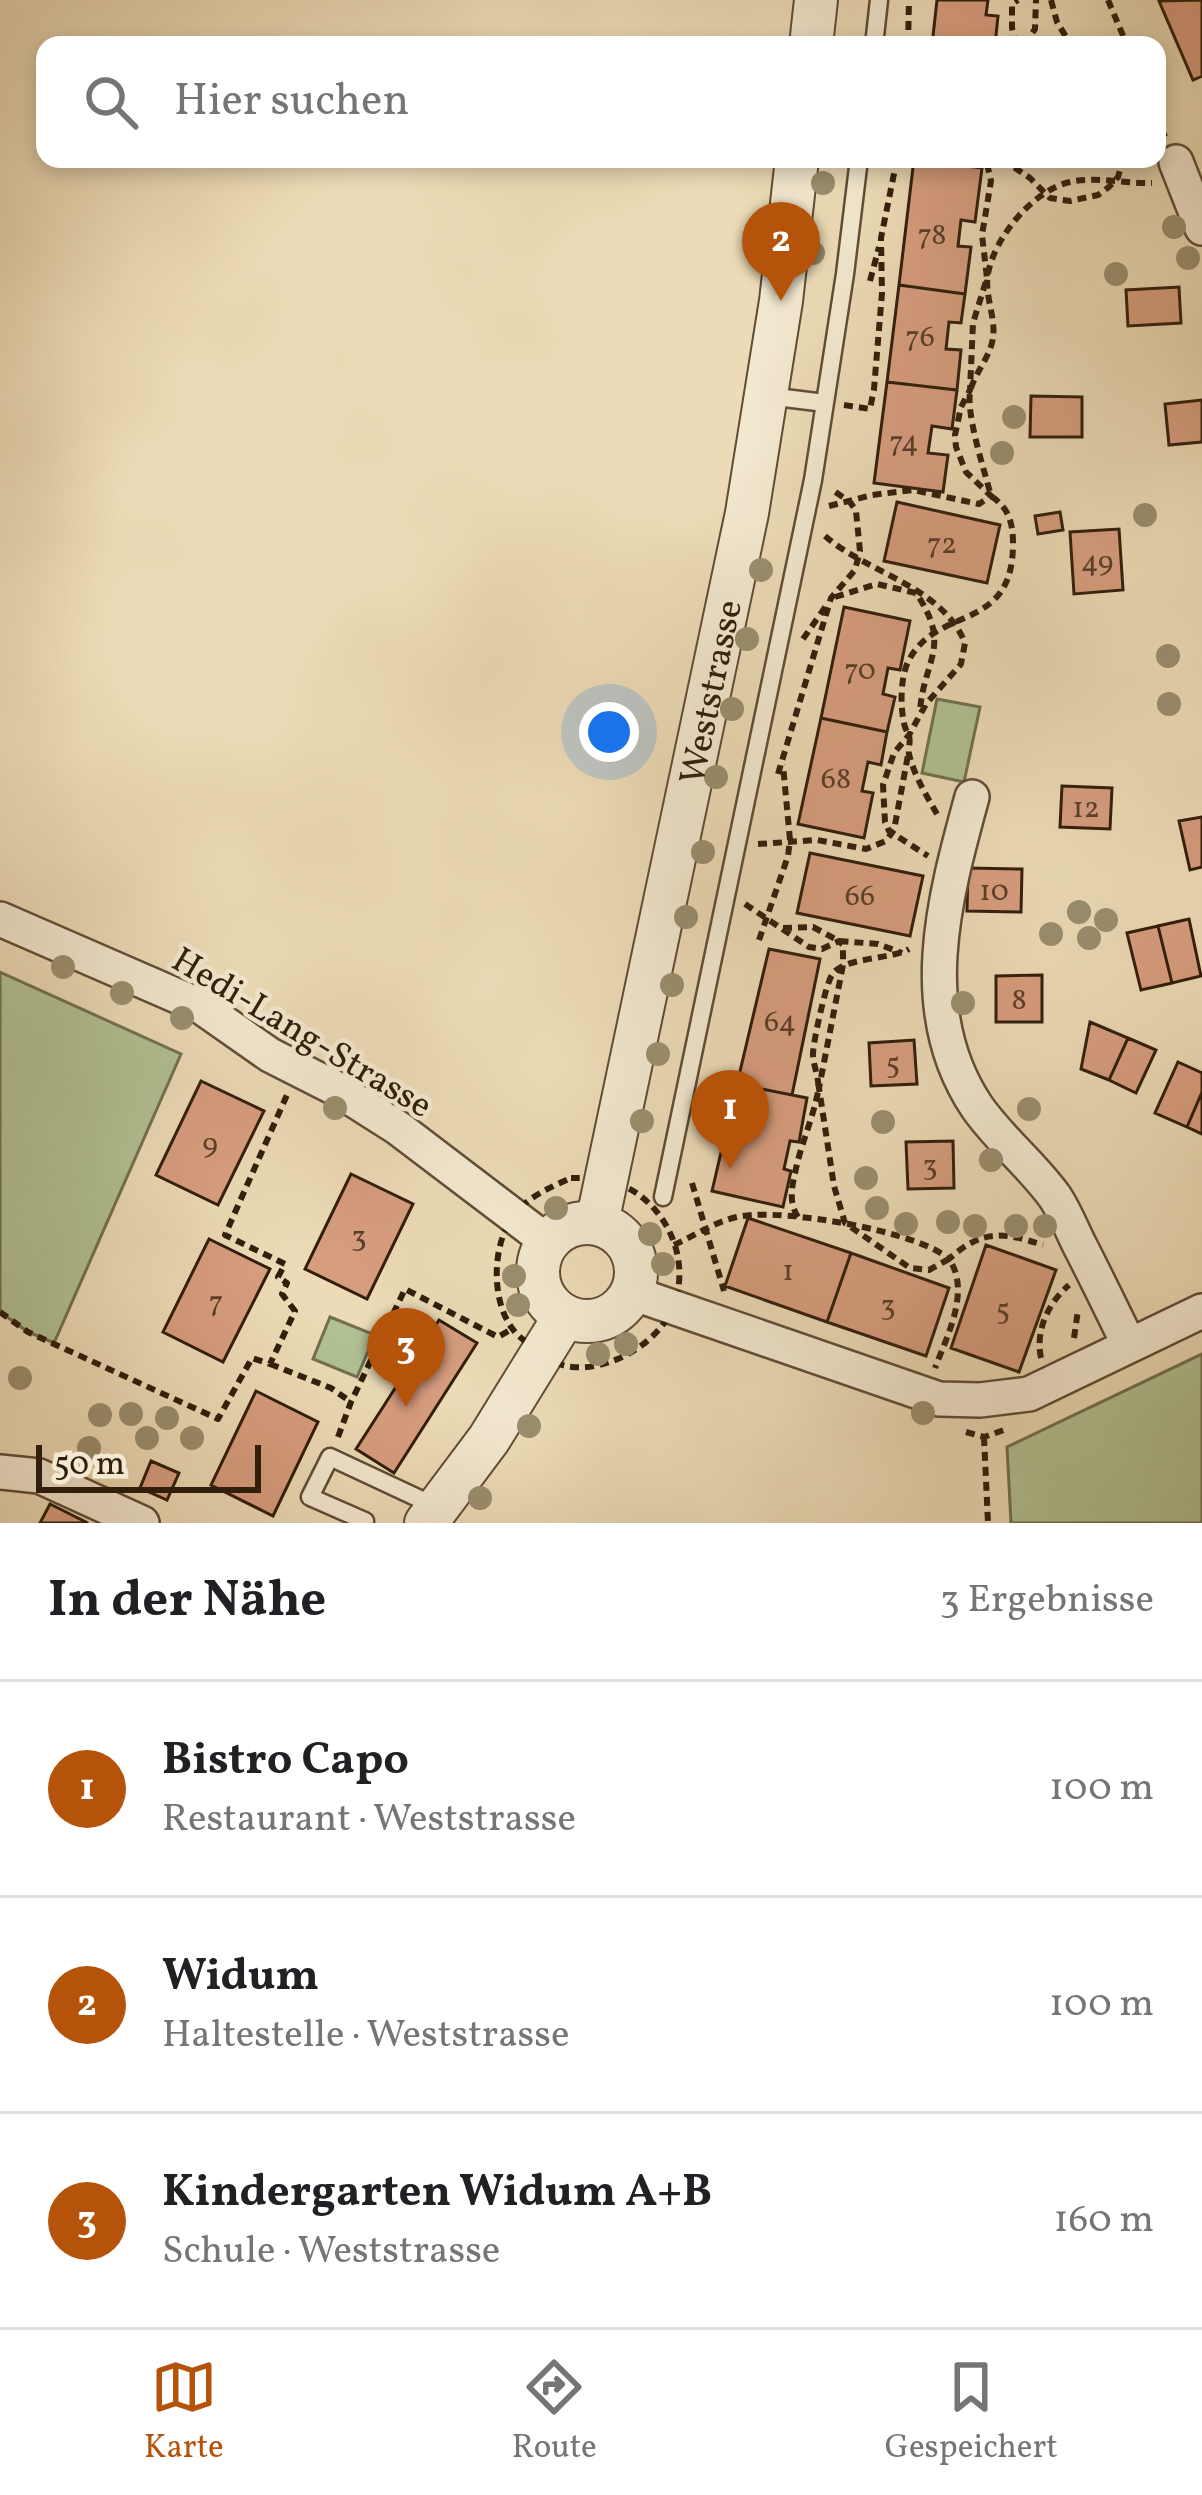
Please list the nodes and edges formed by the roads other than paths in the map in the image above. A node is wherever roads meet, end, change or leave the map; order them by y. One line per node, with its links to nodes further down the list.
1 (816, 0): 3 (street)
2 (879, 0): 4 (lane)
3 (812, 36)
4 (875, 36)
5 (796, 168): 9 (street, Weststrasse)
6 (859, 168): 10 (lane)
7 (1179, 172): 8 (street)
8 (1202, 228)
9 (767, 396): 10 (lane); 14 (street, Weststrasse)
10 (825, 403): 13 (lane)
11 (972, 797): 19 (street)
12 (0, 919): 15 (street, Hedi-Lang-Strasse)
13 (662, 1197)
14 (597, 1223): 15 (street); 16 (street)
15 (548, 1242): 18 (street)
16 (632, 1293): 18 (street); 19 (street)
17 (1202, 1311): 19 (street)
18 (565, 1316): 21 (street)
19 (1129, 1345)
20 (0, 1472): 23 (street)
21 (432, 1515): 22 (lane)
22 (365, 1521)
23 (142, 1523)

